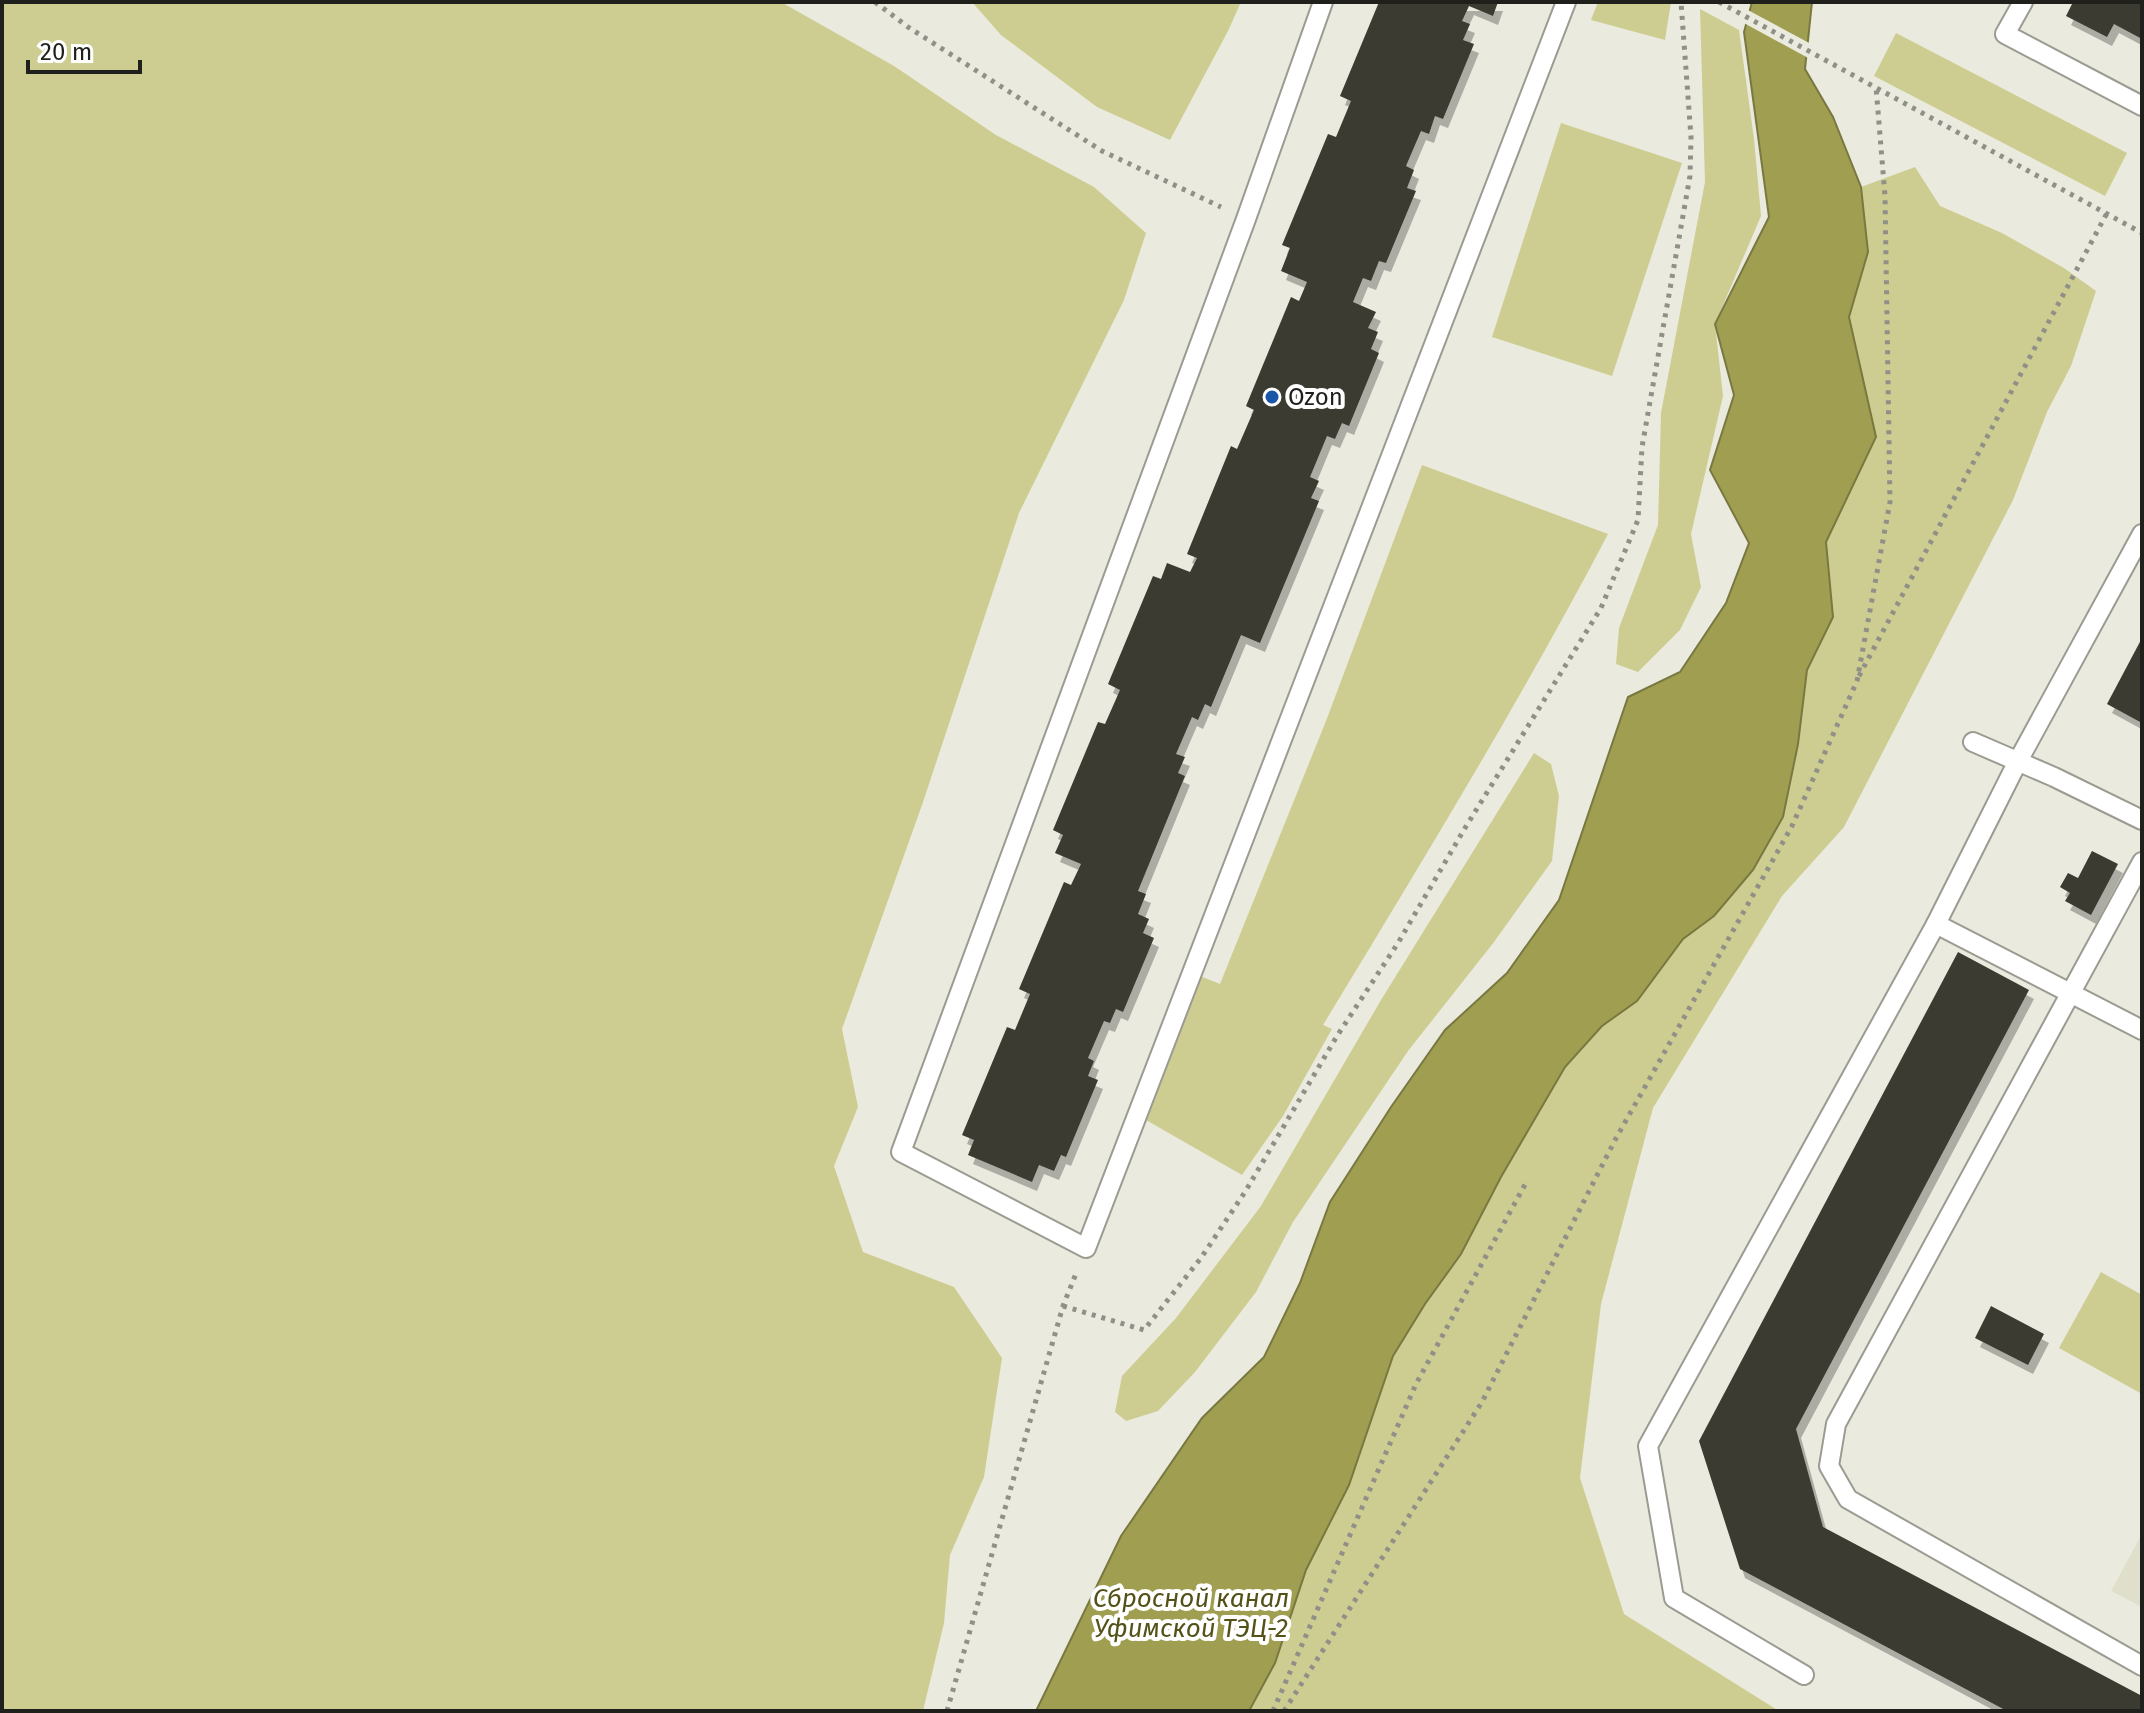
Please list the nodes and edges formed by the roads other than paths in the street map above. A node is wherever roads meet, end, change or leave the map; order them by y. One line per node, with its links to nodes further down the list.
1 (1323, 2): 2 (lane)
2 (1566, 2)
3 (2023, 2): 4 (lane)
4 (2142, 106)
5 (2142, 534): 7 (lane)
6 (1973, 742): 7 (lane)
7 (2018, 761): 8 (lane); 10 (lane)
8 (2142, 820)
9 (2142, 862): 11 (lane)
10 (1936, 924): 11 (lane); 14 (lane)
11 (2071, 994): 12 (lane); 13 (lane)
12 (2142, 1030)
13 (2142, 1666)
14 (1804, 1675)

